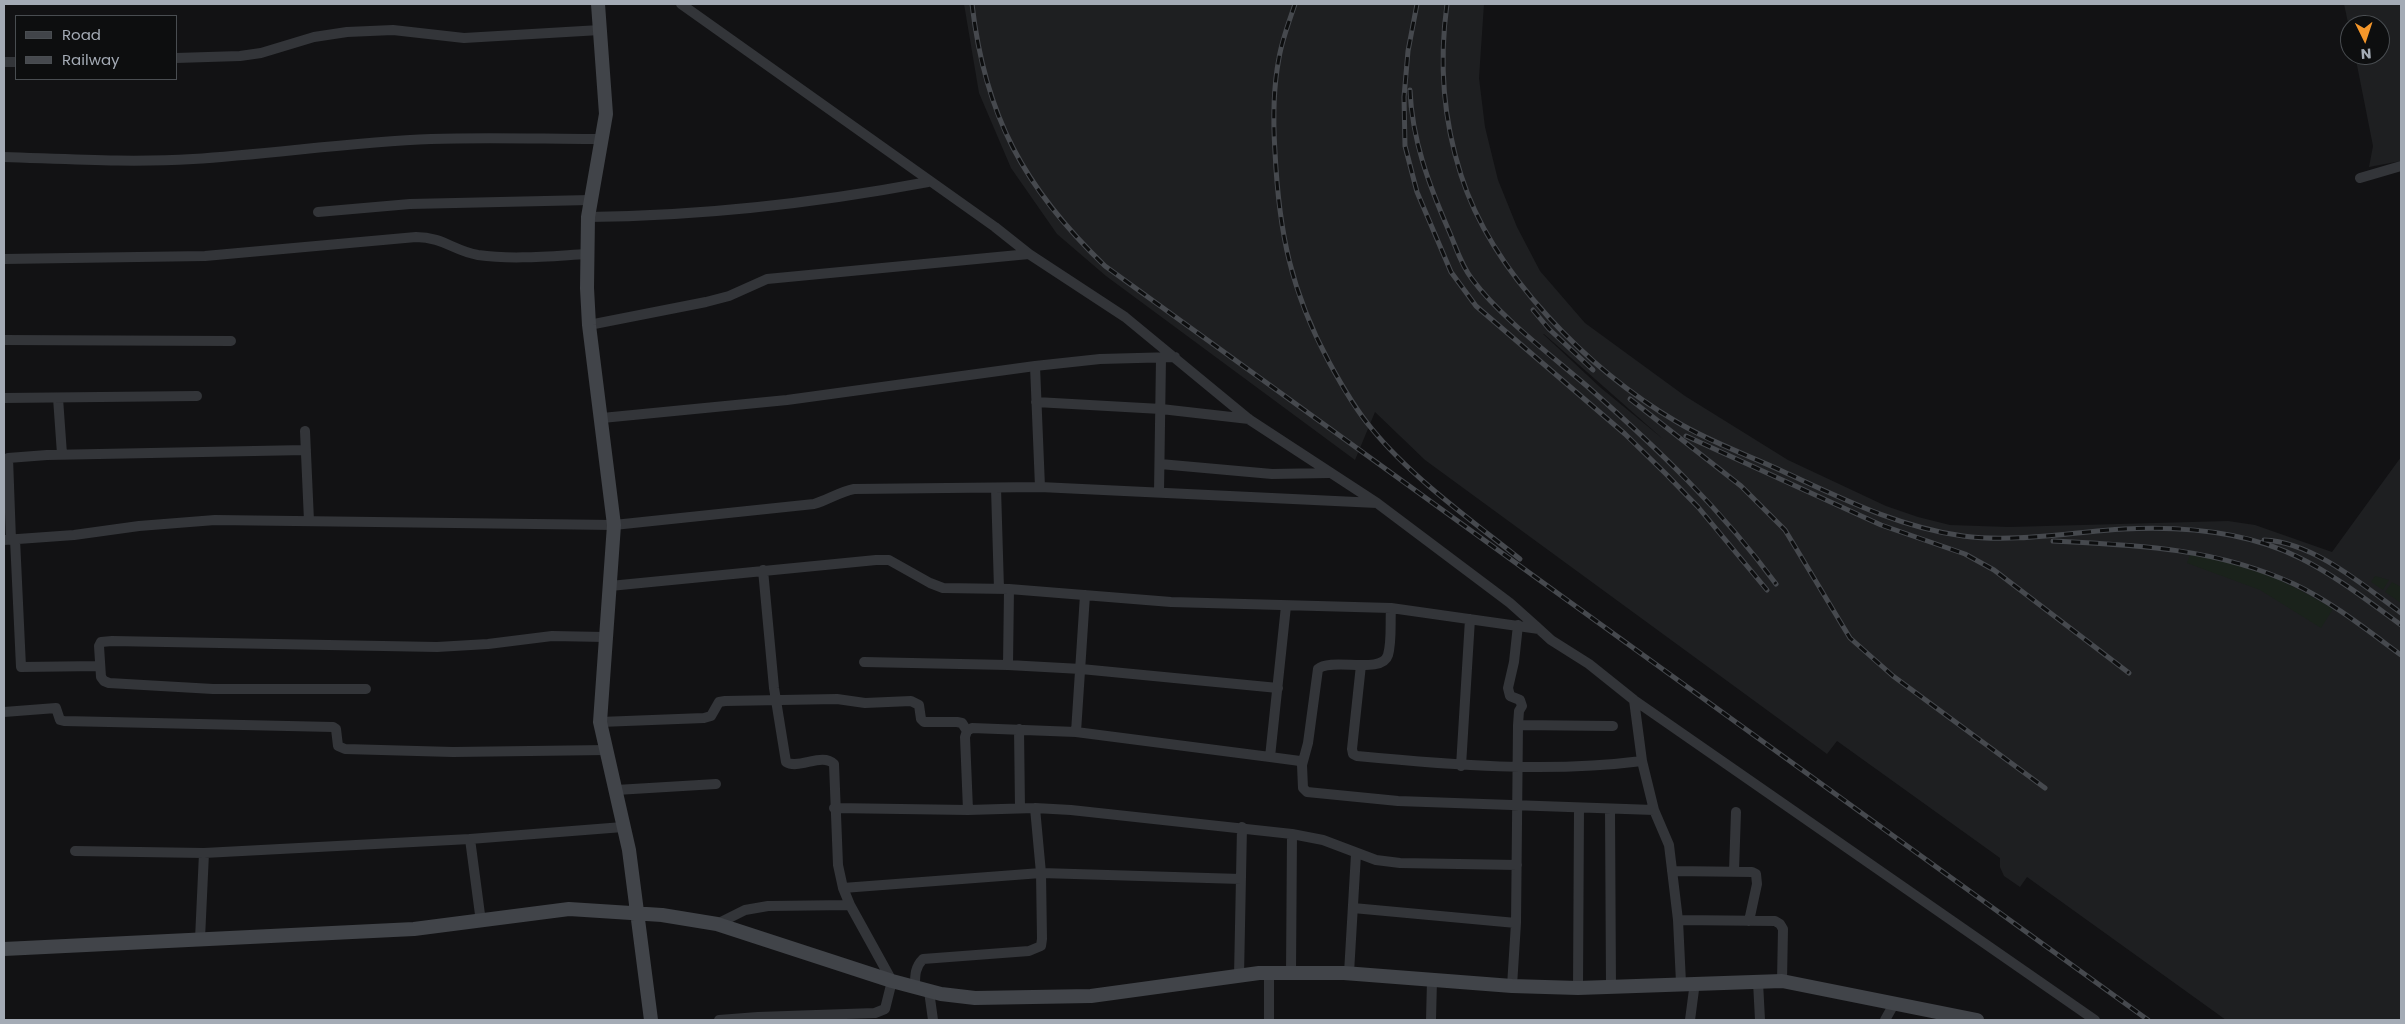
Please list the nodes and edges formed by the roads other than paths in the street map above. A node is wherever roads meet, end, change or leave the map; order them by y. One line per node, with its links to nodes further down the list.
1 (598, 4): 3 (street)
2 (681, 4): 9 (street)
3 (600, 30): 4 (street); 5 (street)
4 (178, 58)
5 (601, 139): 6 (street); 10 (street)
6 (4, 157)
7 (2401, 166): 8 (street)
8 (2360, 178)
9 (928, 182): 12 (street); 14 (street)
10 (590, 200): 11 (street); 12 (street)
11 (318, 212)
12 (588, 217): 13 (street)
13 (586, 254): 15 (street); 16 (street)
14 (1028, 254): 16 (street); 19 (street)
15 (4, 259)
16 (589, 325): 27 (street)
17 (4, 340): 18 (street)
18 (231, 341)
19 (1175, 357): 20 (street); 28 (street)
20 (1161, 358): 21 (street); 26 (street)
21 (1035, 366): 25 (street); 27 (street)
22 (197, 396): 24 (street)
23 (4, 398): 24 (street)
24 (58, 398): 31 (street)
25 (1036, 402): 26 (street); 34 (street)
26 (1161, 409): 28 (street); 32 (street)
27 (602, 418): 39 (street)
28 (1250, 420): 33 (street)
29 (305, 431): 30 (street)
30 (306, 450): 31 (street); 38 (street)
31 (62, 454): 40 (street)
32 (1160, 464): 33 (street); 36 (street)
33 (1329, 473): 37 (street)
34 (1040, 487): 35 (street); 36 (street)
35 (996, 488): 39 (street); 43 (street)
36 (1159, 492): 37 (street)
37 (1377, 503): 49 (street)
38 (309, 521): 39 (street); 40 (street)
39 (614, 525): 42 (street)
40 (10, 540): 54 (street)
41 (763, 570): 42 (street); 43 (street); 58 (street)
42 (610, 586): 50 (street)
43 (1004, 589): 44 (street); 52 (street)
44 (1085, 595): 45 (street); 55 (street)
45 (1286, 606): 46 (street); 56 (street)
46 (1391, 608): 47 (street); 53 (street)
47 (1470, 619): 48 (street); 71 (street)
48 (1518, 625): 49 (street); 62 (street)
49 (1540, 629): 59 (street)
50 (605, 637): 54 (street); 61 (street)
51 (864, 662): 52 (street)
52 (1008, 665): 55 (street)
53 (1361, 665): 70 (street); 71 (street)
54 (100, 666): 57 (street)
55 (1081, 670): 56 (street); 66 (street)
56 (1278, 688): 68 (street)
57 (366, 689)
58 (776, 700): 61 (street); 65 (street); 76 (street)
59 (1634, 700): 69 (street); 133 (street)
60 (4, 712): 67 (street)
61 (600, 722): 67 (street)
62 (1518, 725): 63 (street); 72 (street)
63 (1613, 726)
64 (1019, 729): 65 (street); 66 (street); 77 (street)
65 (967, 731): 80 (street)
66 (1076, 732): 68 (street)
67 (607, 750): 74 (street)
68 (1270, 756): 70 (street)
69 (1642, 761): 72 (street); 82 (street)
70 (1302, 765): 75 (street)
71 (1461, 766): 72 (street)
72 (1518, 766): 75 (street)
73 (716, 784): 74 (street)
74 (616, 790): 84 (street)
75 (1518, 804): 79 (street); 91 (street)
76 (834, 808): 80 (street); 96 (street)
77 (1020, 808): 78 (street); 80 (street)
78 (1035, 808): 85 (street); 94 (street)
79 (1579, 809): 81 (street); 120 (street)
80 (968, 810)
81 (1610, 810): 82 (street); 119 (street)
82 (1654, 810): 92 (street)
83 (1736, 812): 93 (street)
84 (623, 827): 87 (street); 99 (street)
85 (1242, 827): 86 (street); 95 (street)
86 (1292, 834): 90 (street); 108 (street)
87 (470, 839): 89 (street); 102 (street)
88 (75, 851): 89 (street)
89 (204, 853): 105 (street)
90 (1356, 854): 91 (street); 98 (street)
91 (1517, 865): 103 (street)
92 (1672, 871): 93 (street); 100 (street)
93 (1734, 872): 101 (street)
94 (1041, 873): 95 (street); 96 (street); 117 (street)
95 (1240, 879): 110 (street)
96 (843, 888): 97 (street)
97 (850, 905): 104 (street); 112 (street)
98 (1353, 908): 103 (street); 109 (street)
99 (638, 914): 102 (street); 104 (street); 124 (street)
100 (1678, 920): 101 (street); 116 (street)
101 (1749, 921): 113 (street)
102 (481, 922): 105 (street)
103 (1516, 923): 118 (street)
104 (717, 924): 112 (street)
105 (200, 939): 106 (street)
106 (4, 949)
107 (1269, 973): 108 (street); 110 (street); 127 (street)
108 (1291, 973): 109 (street)
109 (1349, 974): 111 (street)
110 (1239, 976): 121 (street)
111 (1432, 980): 118 (street); 128 (street)
112 (892, 981): 117 (street); 123 (street)
113 (1782, 981): 115 (street); 122 (street)
114 (1695, 982): 115 (street); 116 (street); 129 (street)
115 (1758, 982): 130 (street)
116 (1681, 983): 119 (street)
117 (915, 986): 121 (street)
118 (1512, 986): 120 (street)
119 (1612, 987): 120 (street)
120 (1578, 988)
121 (929, 991): 126 (street)
122 (1894, 1004): 131 (street); 132 (street)
123 (856, 1017): 125 (street)
124 (651, 1020)
125 (719, 1020)
126 (933, 1020)
127 (1269, 1020)
128 (1431, 1020)
129 (1690, 1020)
130 (1760, 1020)
131 (1884, 1020)
132 (1977, 1020)
133 (2095, 1020)

